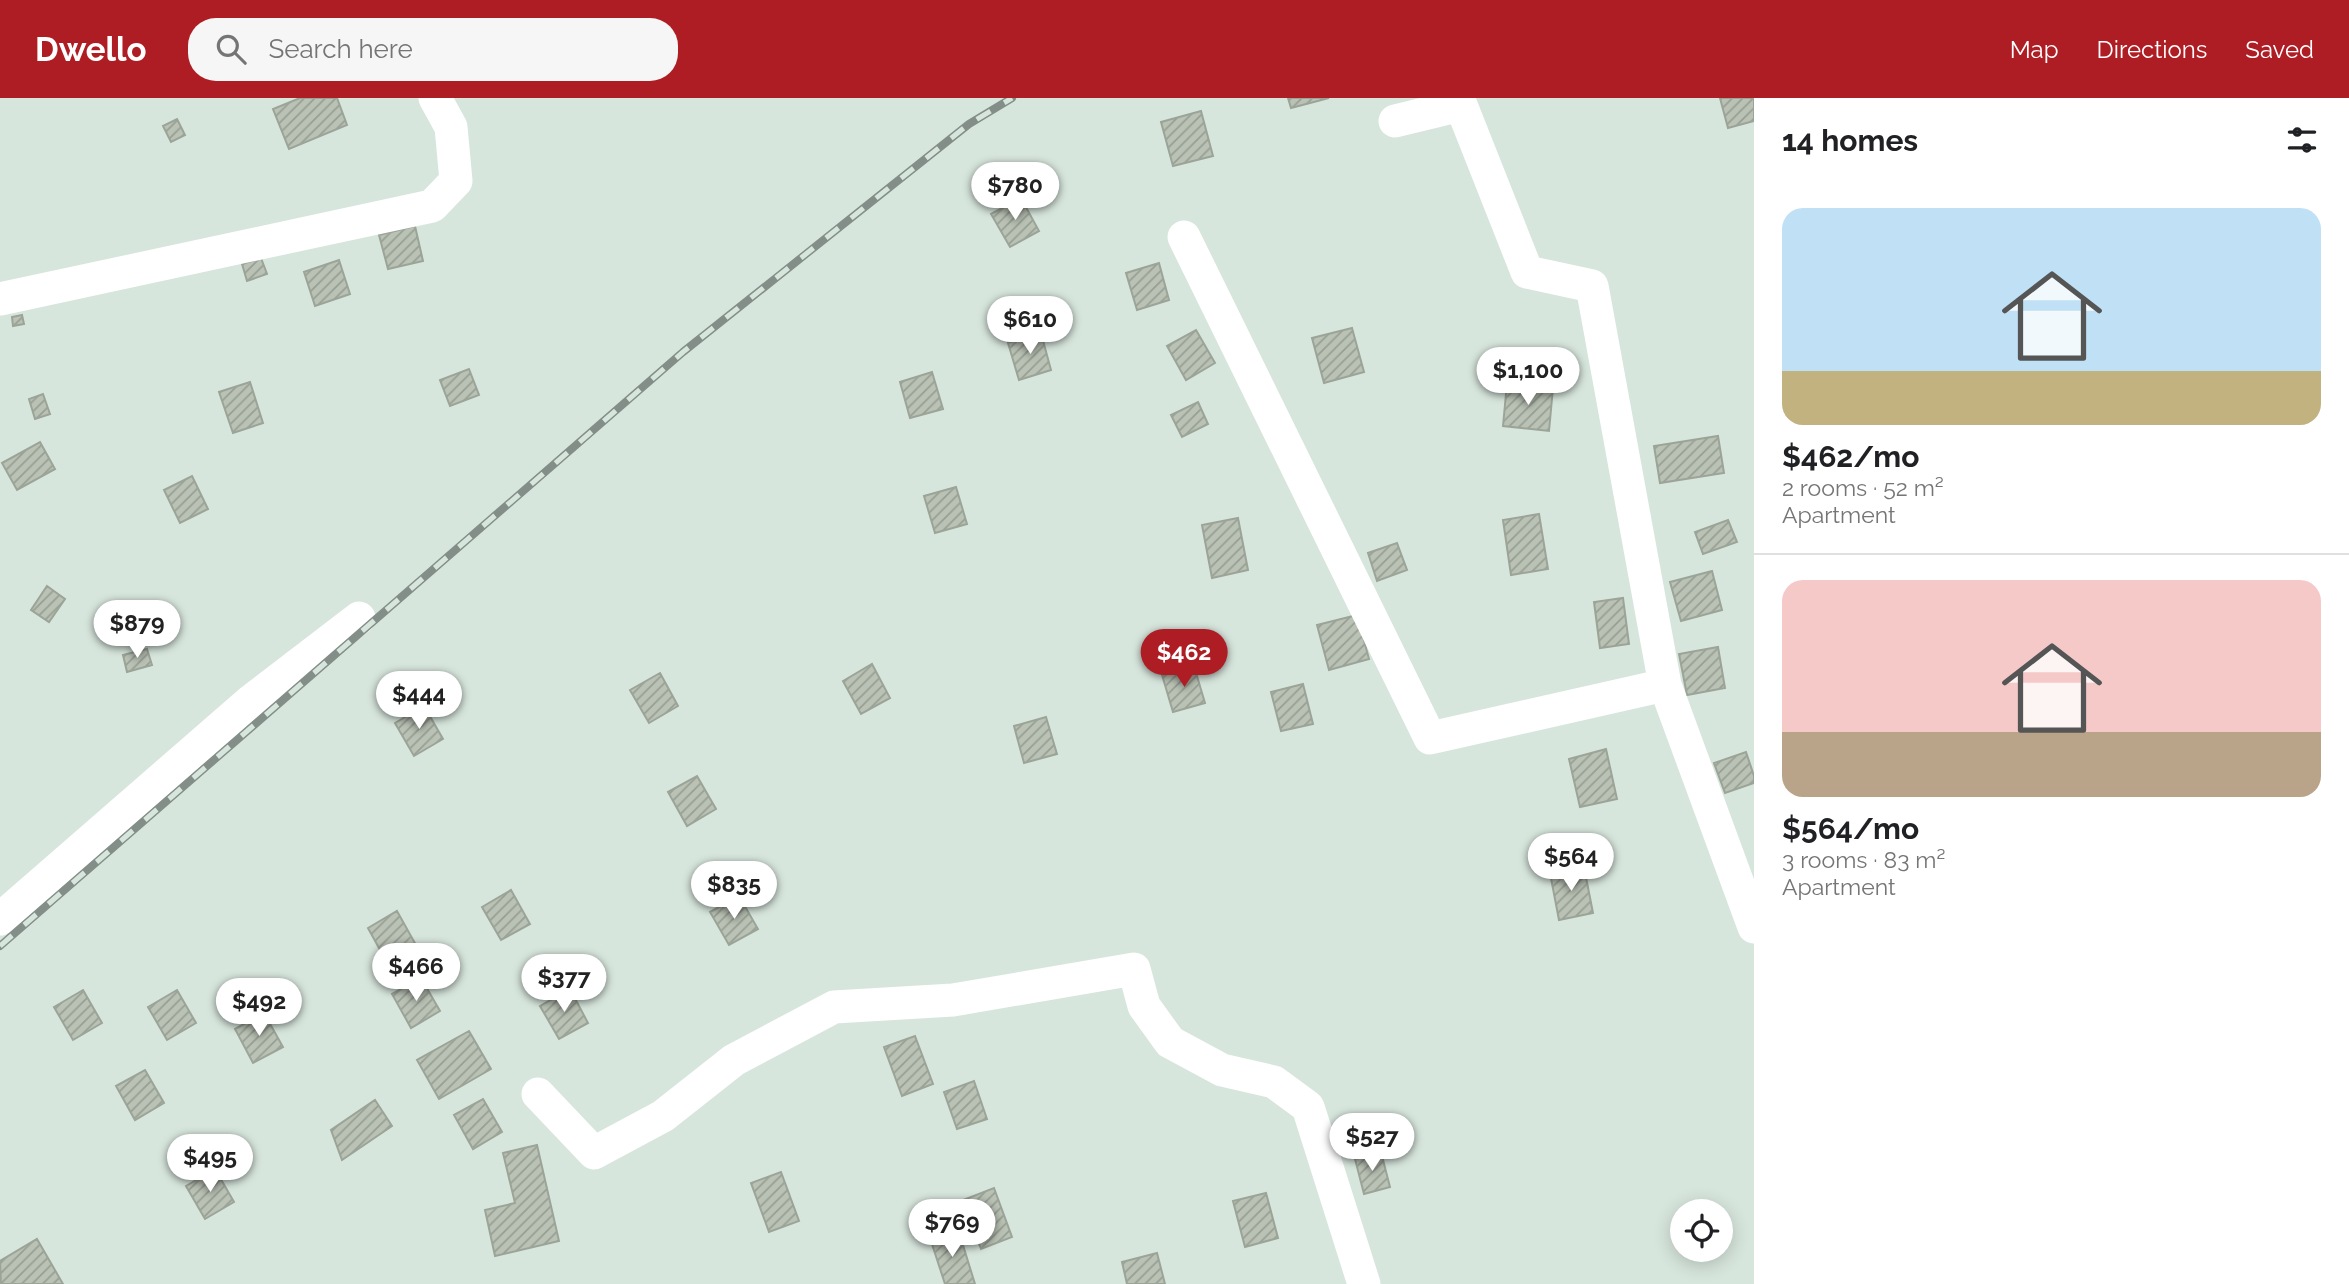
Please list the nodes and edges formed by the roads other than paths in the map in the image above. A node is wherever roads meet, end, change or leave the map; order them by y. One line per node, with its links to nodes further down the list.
1 (435, 98): 4 (street)
2 (1395, 121): 6 (street)
3 (1184, 237): 6 (street)
4 (0, 299)
5 (359, 618): 7 (street)
6 (1665, 685): 8 (street)
7 (0, 919)
8 (1754, 927)
9 (538, 1094): 10 (street)
10 (1364, 1284)

